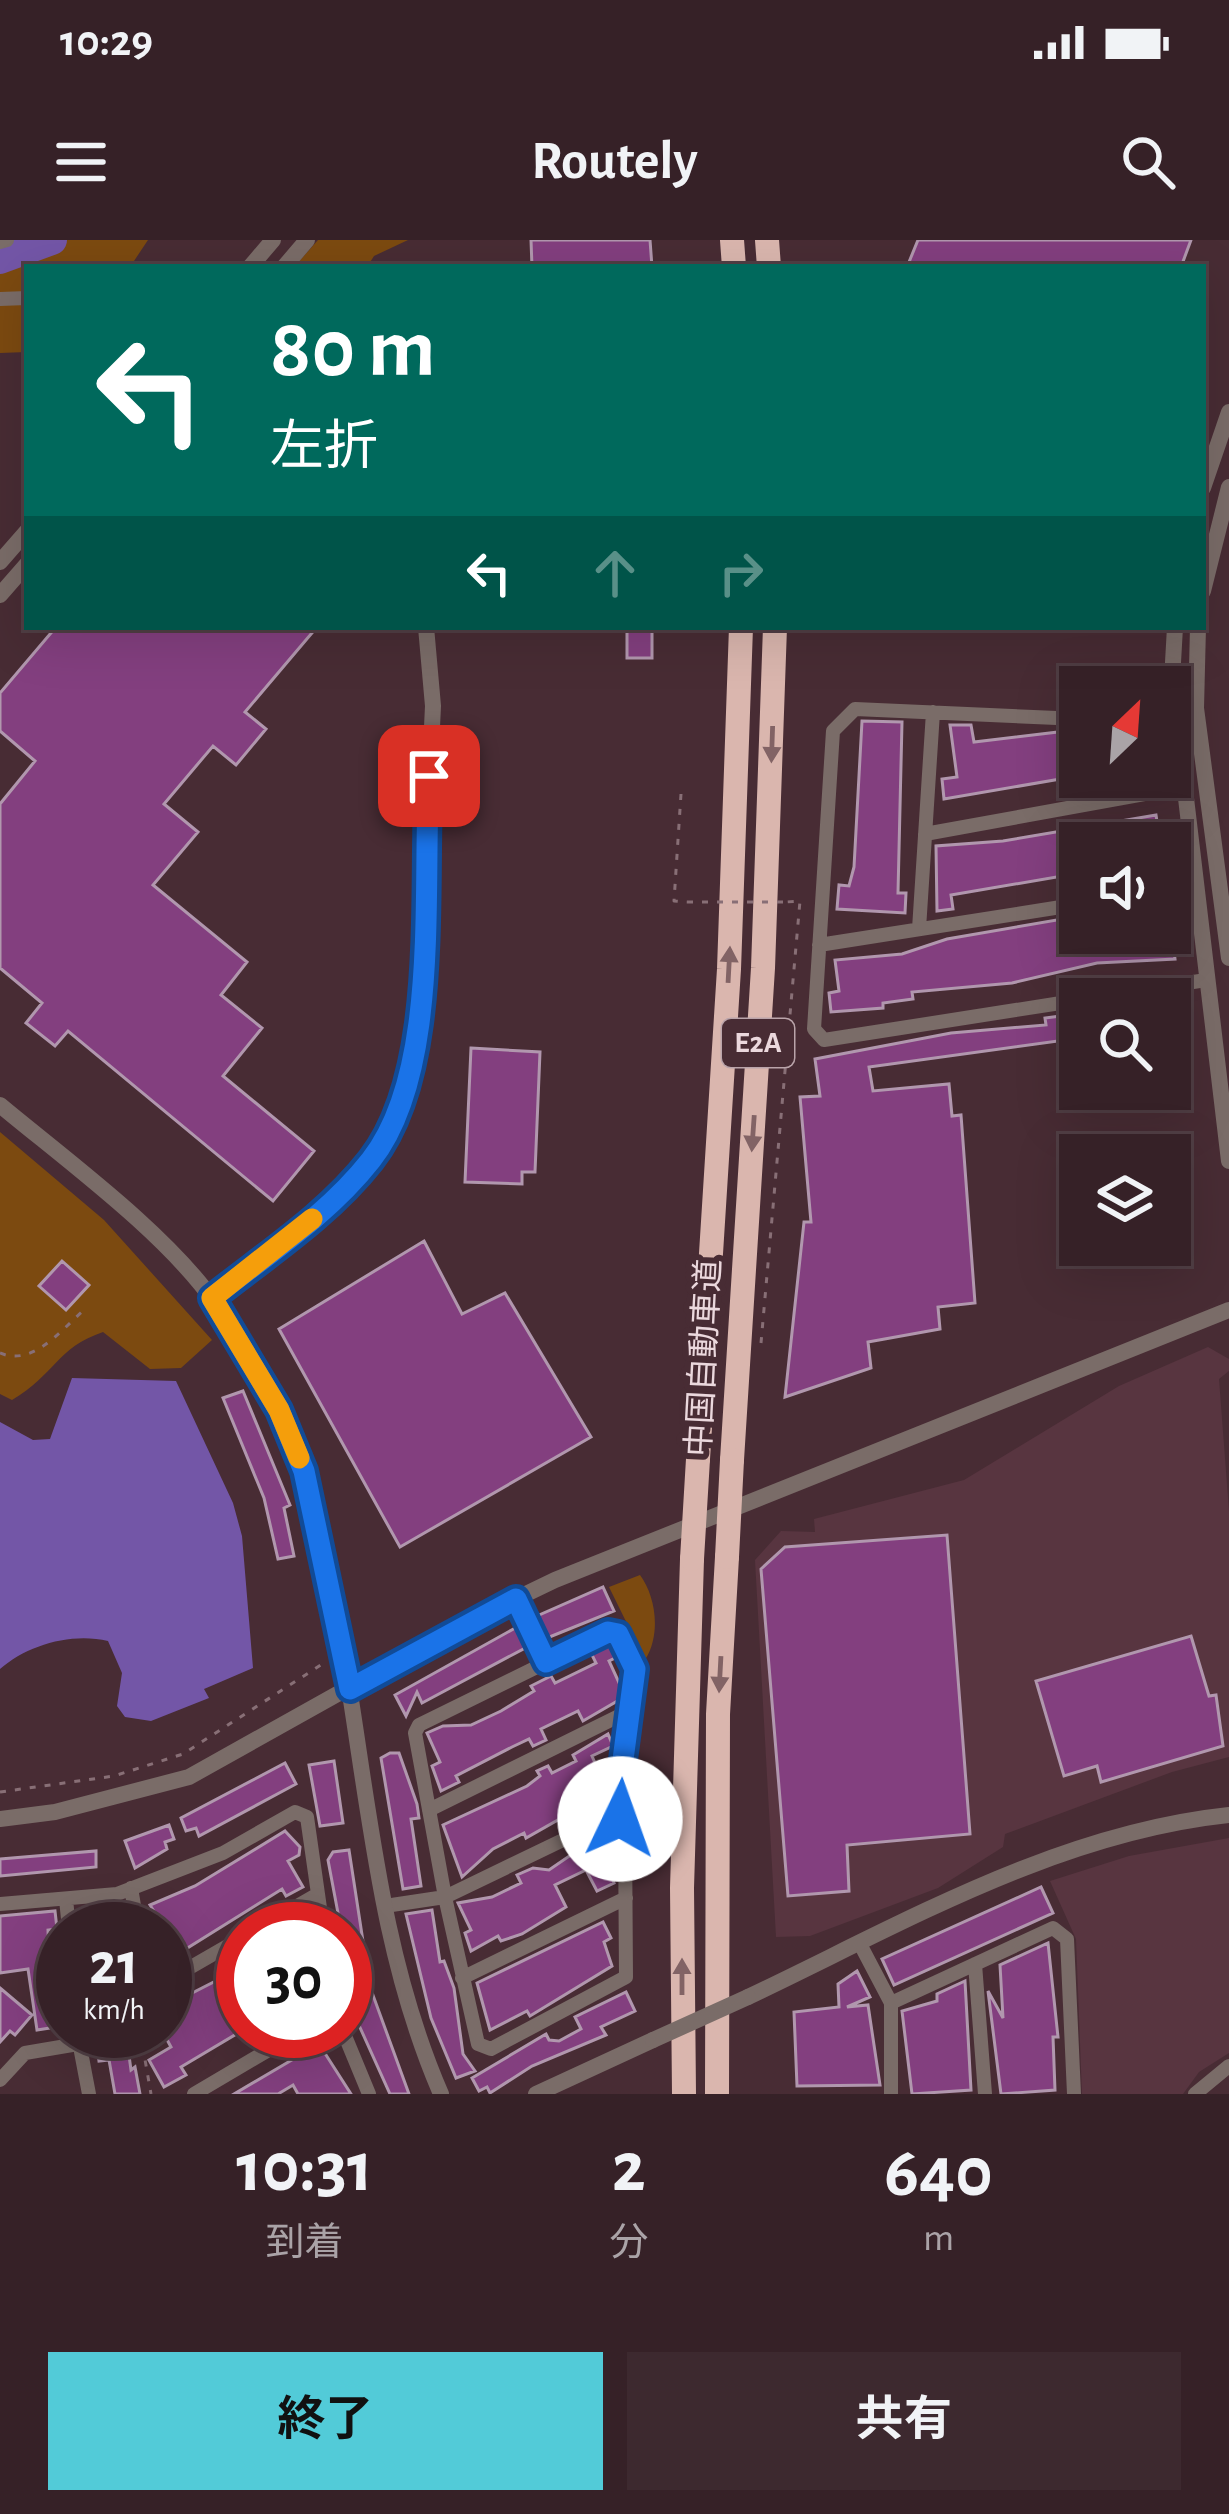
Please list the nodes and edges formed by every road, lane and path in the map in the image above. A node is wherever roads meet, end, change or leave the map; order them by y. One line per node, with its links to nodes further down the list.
1 (274, 240): 3 (street)
2 (308, 240): 4 (street)
3 (253, 264)
4 (287, 264)
5 (1229, 412): 6 (street)
6 (1206, 479)
7 (1229, 487): 11 (street)
8 (24, 534): 9 (street)
9 (0, 562)
10 (24, 567): 12 (street)
11 (1206, 579)
12 (0, 595)
13 (427, 630): 38 (street)
14 (742, 630): 81 (highway, 中国自動車道 / E2A, one-way to 14, bridge)
15 (775, 630): 82 (highway, 中国自動車道 / E2A, one-way to 82, bridge)
16 (1174, 630): 18 (street)
17 (1198, 630): 29 (street)
18 (1173, 666)
19 (933, 712): 20 (street); 25 (street); 31 (street)
20 (1059, 718)
21 (681, 794): 42 (path, bridge)
22 (1126, 798): 24 (street)
23 (1184, 798): 26 (street)
24 (1115, 800): 25 (street)
25 (925, 834): 30 (street)
26 (1196, 885): 27 (street); 33 (street)
27 (1191, 886)
28 (1059, 907): 30 (street)
29 (1226, 908): 32 (street)
30 (919, 929): 31 (street)
31 (819, 945): 35 (street)
32 (1229, 958)
33 (1206, 980): 34 (street); 37 (street)
34 (1191, 982)
35 (1059, 1003)
36 (0, 1105): 38 (street)
37 (1229, 1161)
38 (212, 1298): 44 (street)
39 (84, 1310): 41 (path)
40 (1229, 1310): 43 (street)
41 (0, 1353)
42 (760, 1358)
43 (516, 1599): 45 (street); 46 (street)
44 (345, 1653): 46 (street); 48 (path)
45 (546, 1662): 47 (street); 49 (street)
46 (350, 1689): 52 (street); 63 (street)
47 (629, 1711): 49 (street); 50 (street)
48 (0, 1792)
49 (429, 1810): 55 (street)
50 (619, 1813): 55 (street); 56 (street)
51 (1229, 1815): 64 (street)
52 (0, 1819)
53 (131, 1888): 54 (street); 57 (street); 59 (street)
54 (318, 1894): 60 (street); 61 (street)
55 (445, 1897): 63 (street); 66 (street)
56 (626, 1898): 66 (street); 66 (street)
57 (66, 1899): 58 (street); 62 (street)
58 (66, 1902)
59 (133, 1902)
60 (304, 1902)
61 (319, 1902)
62 (0, 1904)
63 (385, 1906): 79 (street)
64 (860, 1944): 67 (street); 80 (street, bridge)
65 (975, 1964): 67 (street); 84 (street); 85 (street)
66 (462, 1978)
67 (891, 2002): 83 (street)
68 (36, 2050): 74 (street)
69 (81, 2058): 75 (street)
70 (145, 2058): 76 (path)
71 (256, 2058): 77 (street)
72 (354, 2058): 78 (street)
73 (1229, 2066): 86 (street)
74 (0, 2080)
75 (89, 2094)
76 (151, 2094)
77 (194, 2094)
78 (369, 2094)
79 (441, 2094)
80 (536, 2094)
81 (684, 2094)
82 (717, 2094)
83 (891, 2094)
84 (985, 2094)
85 (1074, 2094)
86 (1195, 2094)

